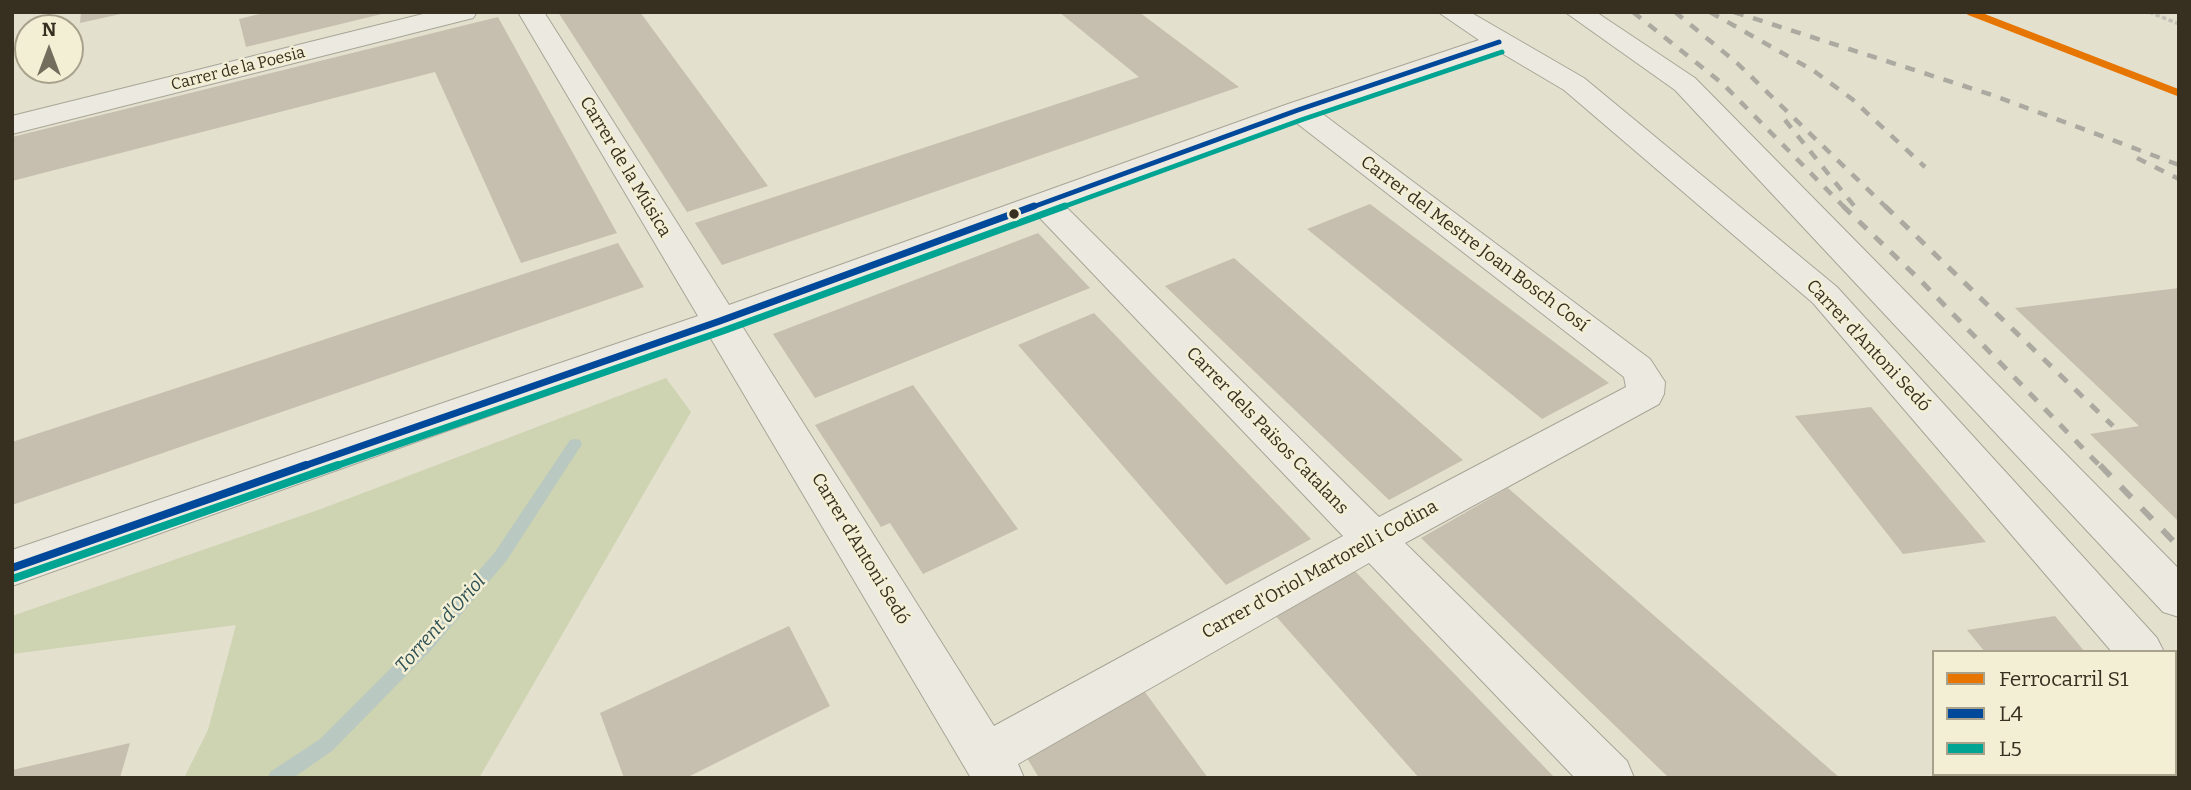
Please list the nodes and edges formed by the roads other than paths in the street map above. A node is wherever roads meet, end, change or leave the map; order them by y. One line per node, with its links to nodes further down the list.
1 (464, 12): 7 (street, Carrer de la Poesia)
2 (531, 12): 9 (street, Carrer de la Música)
3 (1451, 12): 5 (street, Carrer d'Antoni Sedó)
4 (1578, 12): 13 (street)
5 (1499, 42): 6 (street); 14 (street, Carrer d'Antoni Sedó)
6 (1298, 110): 8 (street); 10 (street, Carrer del Mestre Joan Bosch Cosí)
7 (12, 125)
8 (1043, 203): 9 (street); 11 (street, Carrer dels Països Catalans)
9 (720, 321): 12 (street); 15 (street, Carrer d'Antoni Sedó)
10 (1646, 383): 11 (street, Carrer d'Oriol Martorell i Codina)
11 (1373, 540): 15 (street, Carrer d'Oriol Martorell i Codina); 16 (street, Carrer dels Països Catalans)
12 (12, 568)
13 (2179, 599)
14 (2139, 650)
15 (993, 767)
16 (1609, 778)

